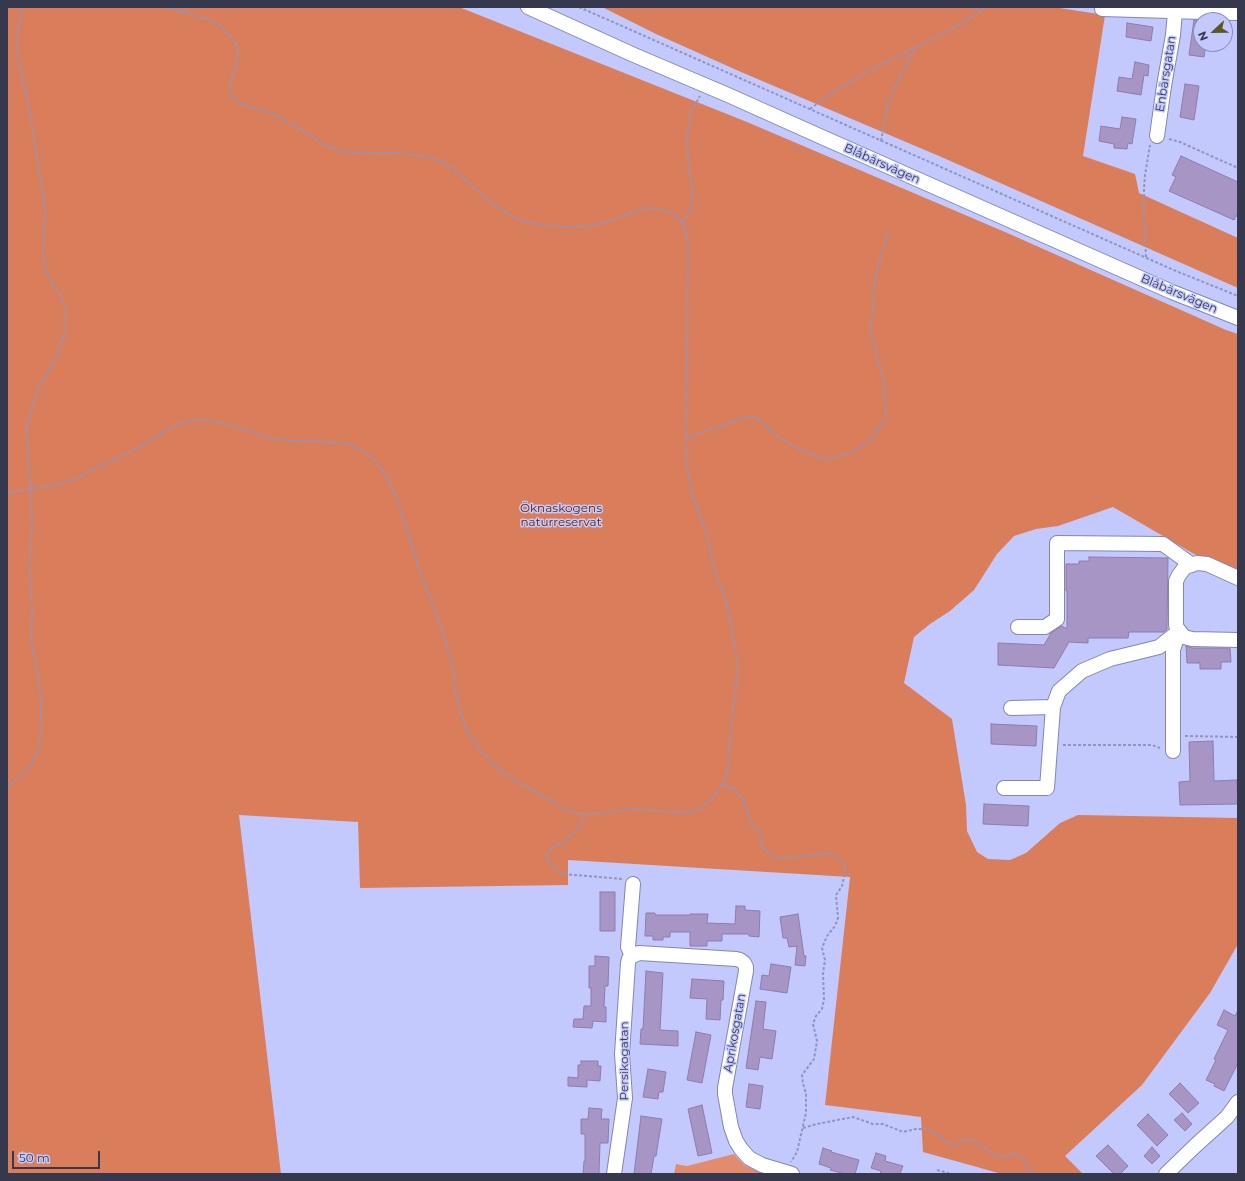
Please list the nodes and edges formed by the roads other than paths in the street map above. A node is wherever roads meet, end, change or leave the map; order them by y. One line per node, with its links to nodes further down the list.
1 (528, 7): 7 (street, Blåbärsvägen)
2 (1102, 8): 3 (street)
3 (1127, 8): 4 (street)
4 (1175, 12): 5 (street); 6 (street, Enbärsgatan)
5 (1238, 13)
6 (1157, 136)
7 (1238, 318)
8 (1192, 565): 9 (street); 10 (street); 11 (street)
9 (1238, 578)
10 (1018, 627)
11 (1178, 631): 12 (street); 13 (street); 15 (street)
12 (1238, 640)
13 (1053, 707): 14 (street); 16 (street)
14 (1011, 708)
15 (1173, 746)
16 (1004, 788)
17 (633, 884): 18 (street)
18 (635, 955): 20 (street, Aprikosgatan); 21 (street, Persikogatan)
19 (1238, 1102): 22 (street)
20 (787, 1173)
21 (614, 1174)
22 (1166, 1174)

